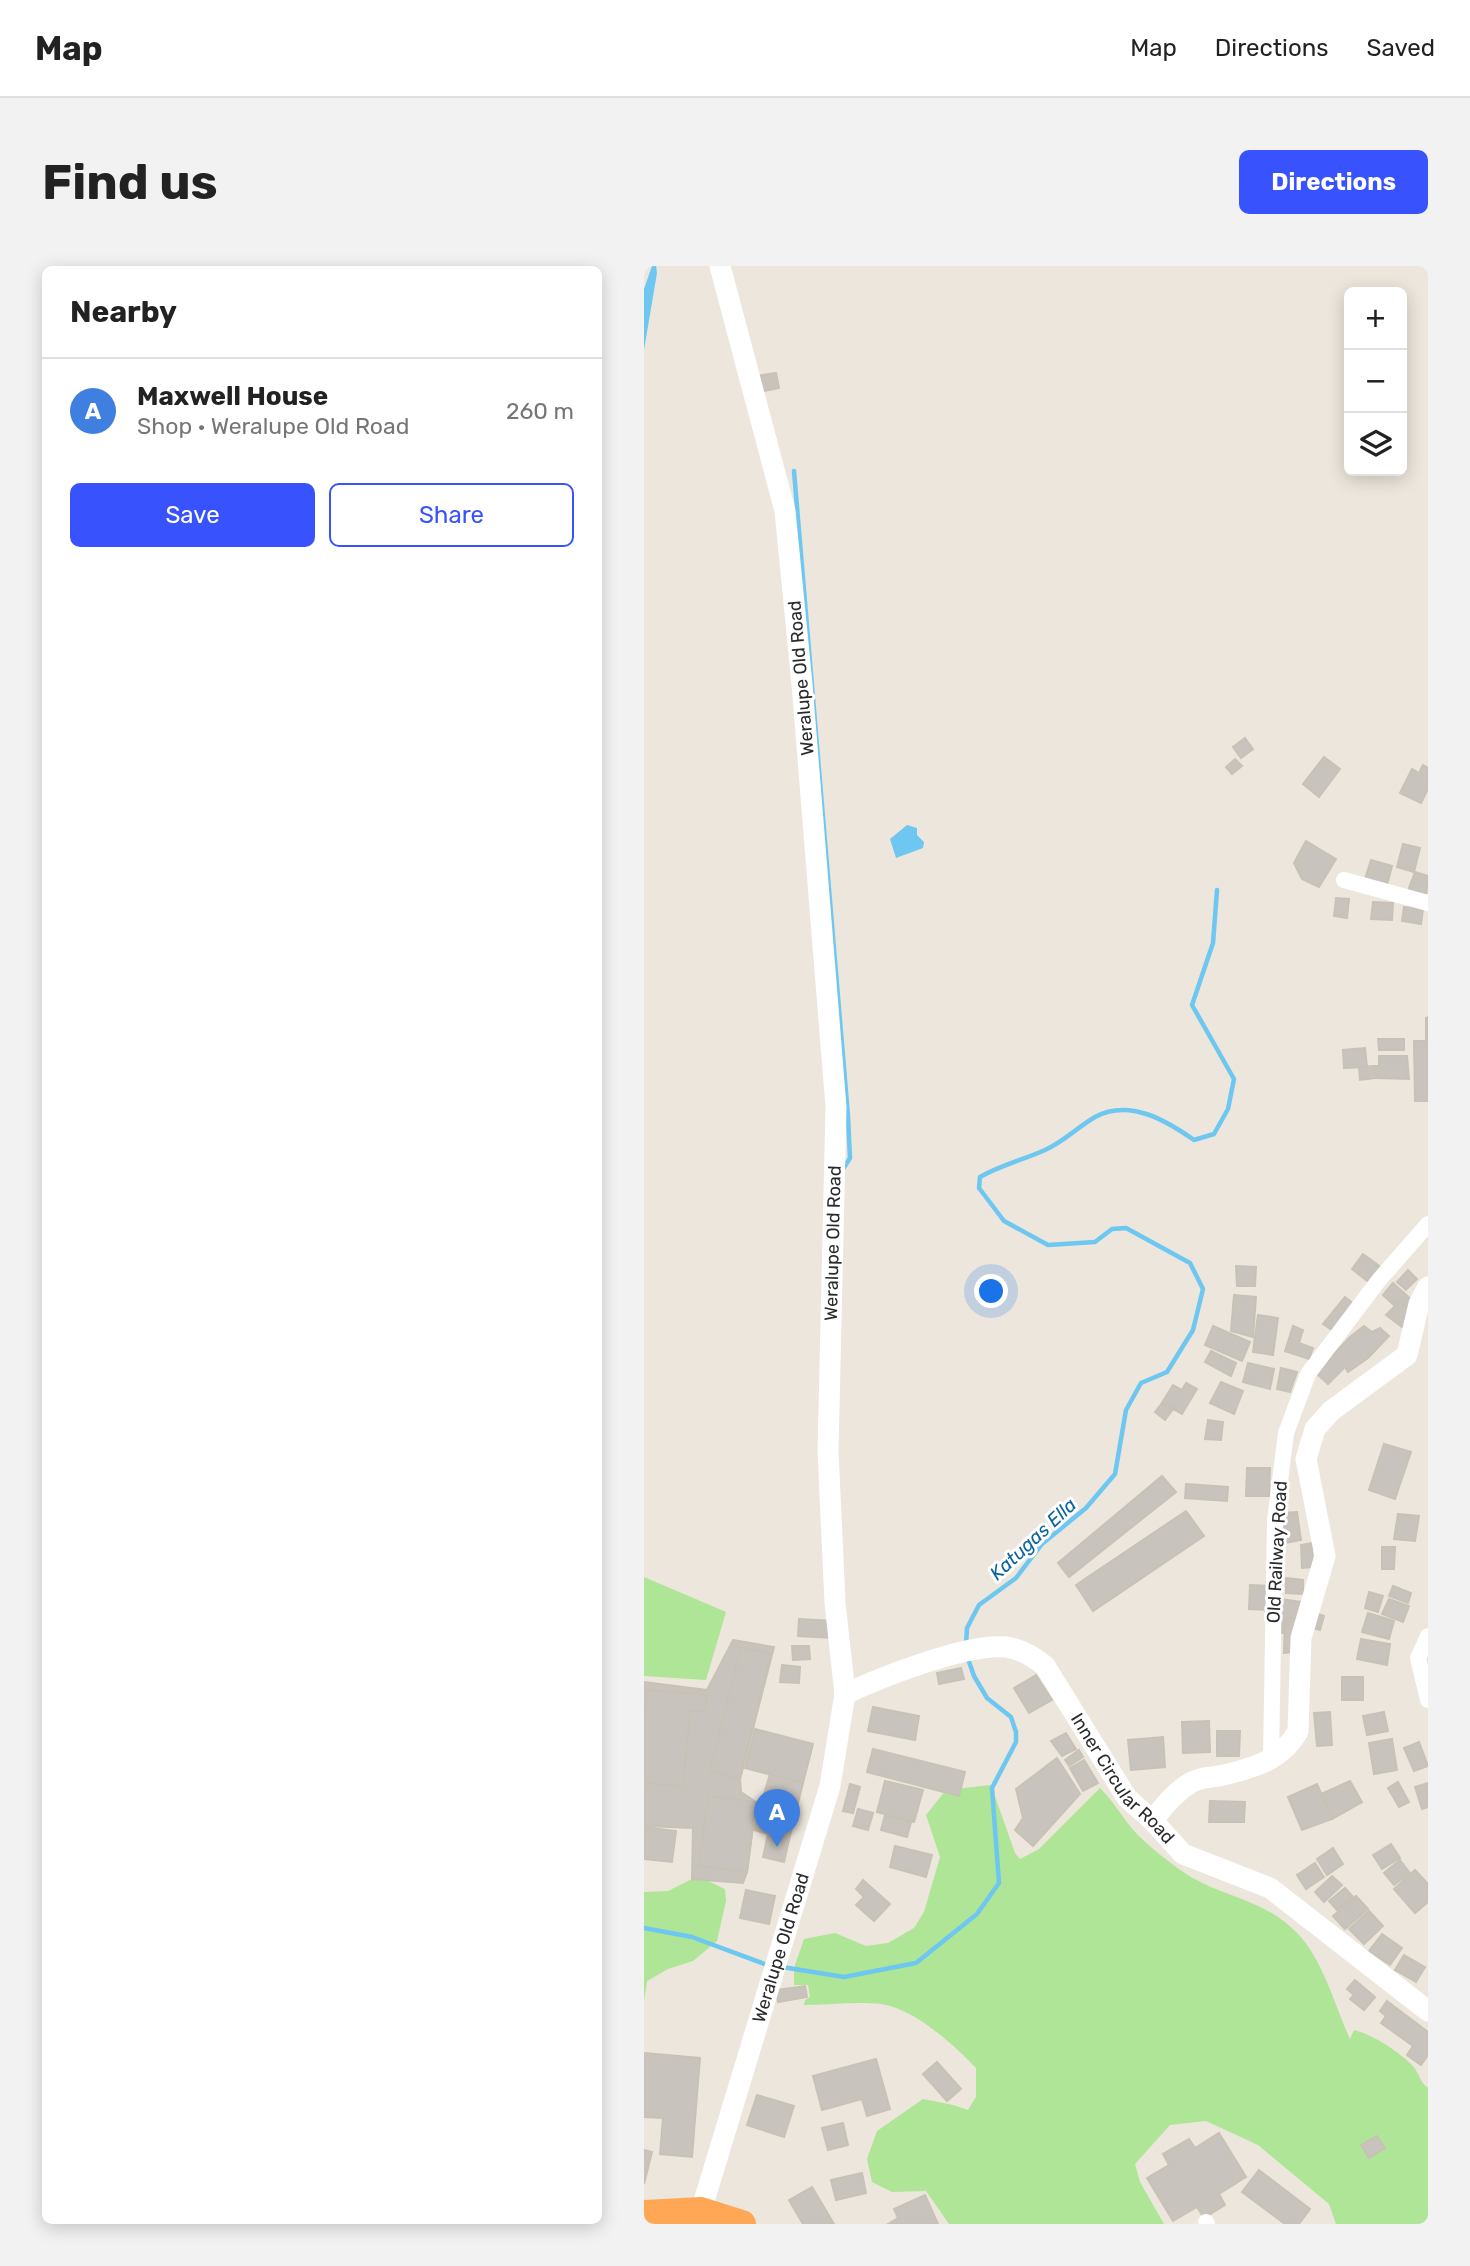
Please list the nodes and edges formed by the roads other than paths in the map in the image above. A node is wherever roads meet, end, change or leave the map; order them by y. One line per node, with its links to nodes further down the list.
1 (720, 266): 7 (street, Weralupe Old Road)
2 (1344, 880): 3 (street)
3 (1428, 903)
4 (1428, 1224): 9 (street, Old Railway Road)
5 (1428, 1287): 9 (street)
6 (1428, 1636): 8 (street)
7 (845, 1695): 10 (street, Inner Circular Road); 12 (street, Weralupe Old Road)
8 (1428, 1700)
9 (1271, 1759): 10 (street)
10 (1153, 1821): 11 (street, Inner Circular Road)
11 (1428, 2011)
12 (701, 2211): 13 (highway); 14 (highway)
13 (644, 2214)
14 (742, 2224)

